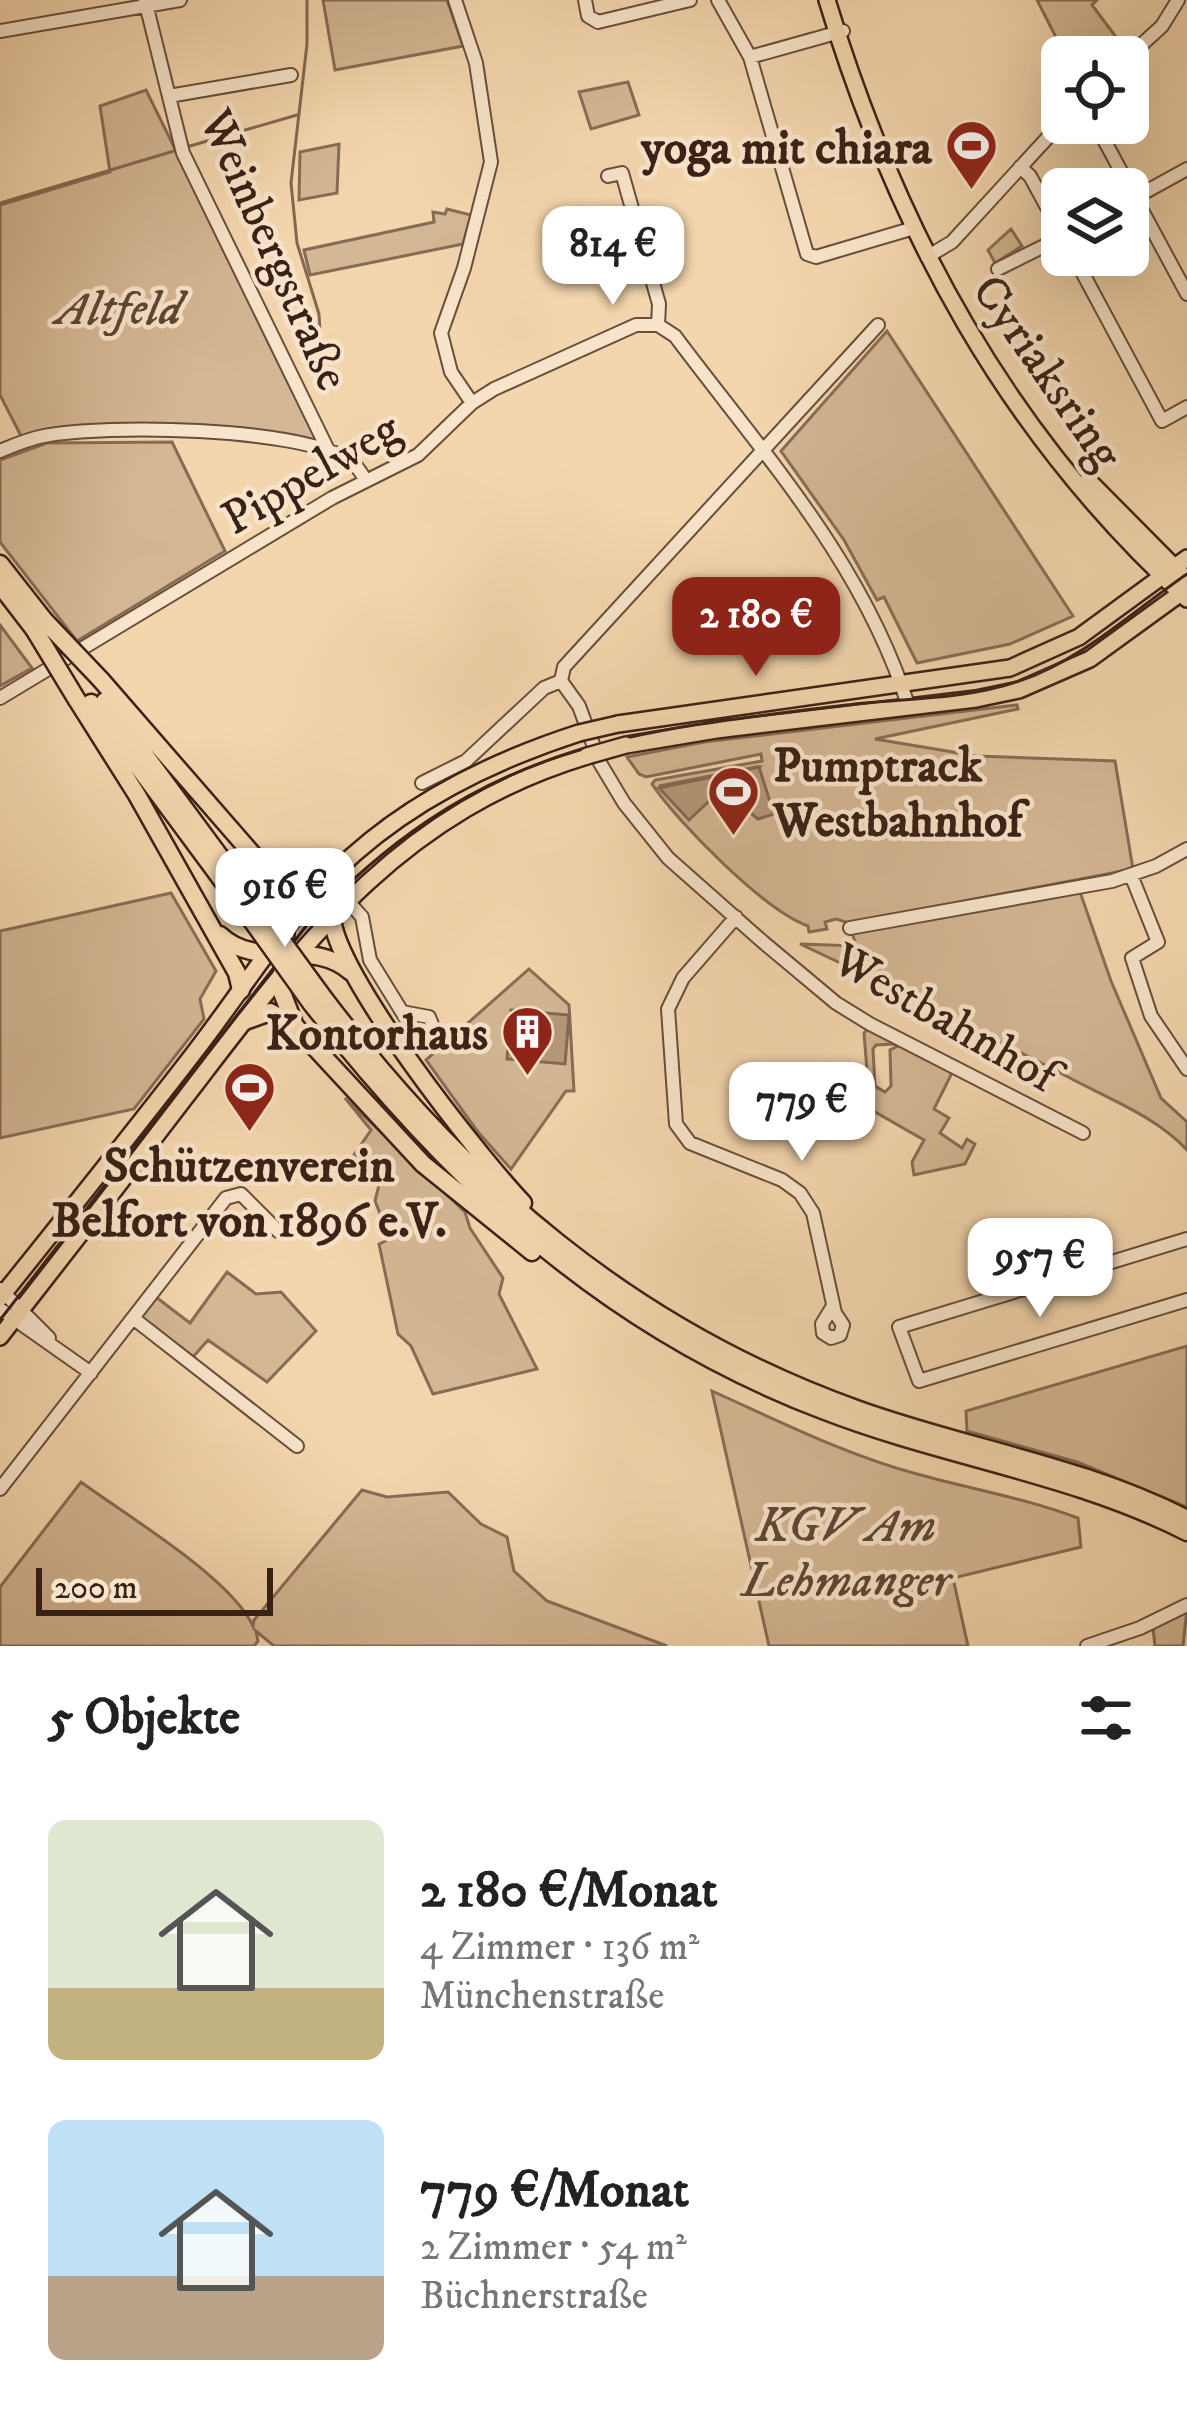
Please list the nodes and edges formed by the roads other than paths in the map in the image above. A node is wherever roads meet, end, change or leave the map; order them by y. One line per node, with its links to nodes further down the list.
1 (180, 0): 8 (street)
2 (455, 0): 30 (street)
3 (585, 0): 4 (street)
4 (690, 0)
5 (718, 0): 12 (street)
6 (831, 0): 10 (main road, Cyriaksring)
7 (1178, 0): 11 (street)
8 (145, 3): 9 (street); 14 (street, Weinbergstraße)
9 (0, 31)
10 (840, 32): 12 (street); 21 (main road, Cyriaksring)
11 (1149, 38)
12 (750, 57): 21 (street)
13 (291, 75): 14 (street)
14 (169, 96): 32 (street, Weinbergstraße)
15 (1041, 144): 16 (street)
16 (1020, 167): 20 (street); 24 (street)
17 (1187, 169): 19 (street)
18 (608, 176): 28 (street)
19 (1149, 190)
20 (1041, 197)
21 (918, 226): 24 (main road, Cyriaksring)
22 (1149, 230): 27 (street)
23 (1041, 247): 25 (street)
24 (932, 255): 37 (main road, Cyriaksring)
25 (998, 269)
26 (1084, 276): 31 (street)
27 (1187, 294)
28 (658, 325): 30 (street, Pippelweg); 34 (street)
29 (878, 325): 34 (street)
30 (472, 403): 35 (street, Pippelweg)
31 (1187, 407)
32 (328, 449): 33 (street); 35 (street)
33 (0, 451)
34 (763, 451): 40 (street); 41 (street)
35 (365, 479): 43 (street, Pippelweg)
36 (0, 564): 39 (highway)
37 (1181, 581): 41 (main road); 44 (main road)
38 (0, 585): 39 (highway)
39 (39, 625): 42 (highway, bridge); 42 (highway, bridge)
40 (561, 678): 45 (street); 52 (street, Westbahnhof)
41 (902, 686): 44 (street); 49 (main road, bridge)
42 (89, 690): 48 (highway); 55 (highway); 68 (highway, bridge)
43 (0, 698)
44 (909, 708): 50 (main road, bridge)
45 (422, 783)
46 (1187, 848): 47 (street)
47 (1131, 875): 54 (street); 64 (street)
48 (274, 879): 49 (highway); 53 (highway)
49 (314, 894): 53 (main road)
50 (346, 899): 51 (main road); 61 (street)
51 (332, 914): 56 (main road); 59 (highway)
52 (736, 917): 65 (street, Westbahnhof); 71 (street)
53 (293, 920): 56 (main road); 57 (highway)
54 (850, 928)
55 (213, 929): 57 (highway); 60 (highway)
56 (317, 931): 57 (main road)
57 (283, 954): 58 (highway); 59 (highway); 60 (main road)
58 (280, 976): 62 (main road); 63 (highway)
59 (356, 977): 68 (highway)
60 (241, 990): 70 (main road)
61 (402, 1012)
62 (244, 1021): 63 (highway); 70 (main road)
63 (295, 1026): 68 (highway)
64 (1187, 1069)
65 (1083, 1132)
66 (278, 1232): 72 (street)
67 (1187, 1239): 69 (street)
68 (614, 1293): 77 (highway)
69 (1187, 1300)
70 (7, 1303): 73 (main road); 74 (street)
71 (833, 1306)
72 (133, 1318): 74 (street); 75 (street)
73 (0, 1337)
74 (91, 1373): 76 (street)
75 (297, 1447)
76 (0, 1489)
77 (1182, 1523)
78 (1187, 1605): 79 (street)
79 (1087, 1646)

